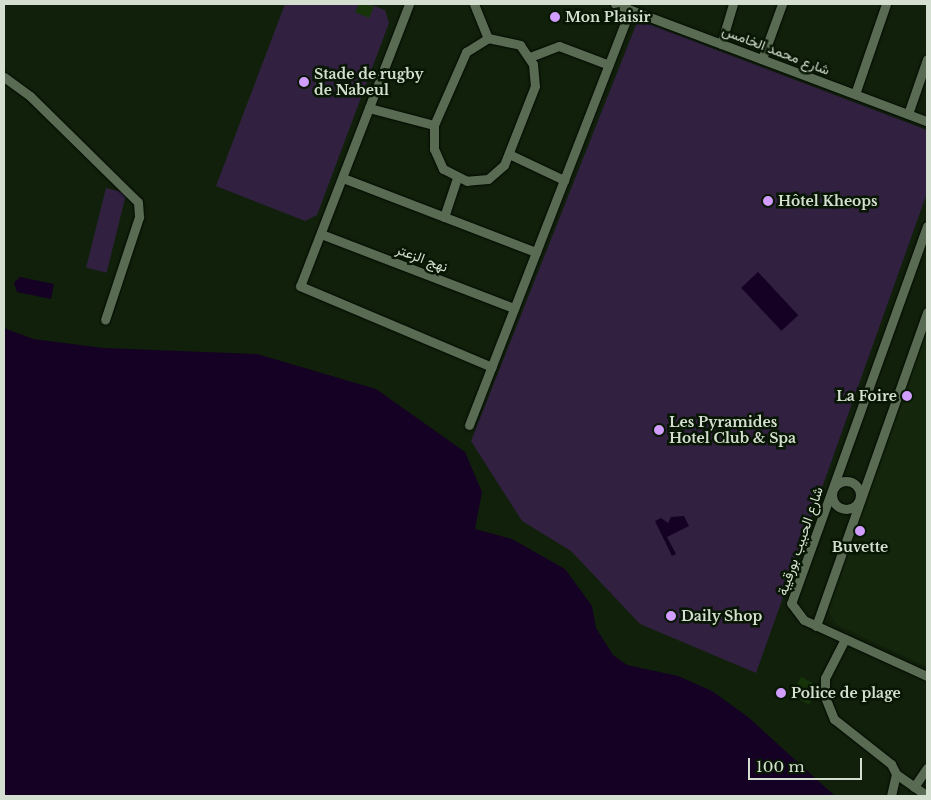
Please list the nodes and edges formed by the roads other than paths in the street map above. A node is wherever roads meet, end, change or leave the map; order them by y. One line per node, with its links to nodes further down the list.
1 (409, 4): 16 (street)
2 (474, 4): 8 (street)
3 (615, 4): 7 (street, شارع محمد الخامس)
4 (733, 4): 9 (street)
5 (782, 4): 11 (street)
6 (886, 4): 15 (street)
7 (630, 10): 9 (street, شارع محمد الخامس); 13 (street)
8 (488, 38): 10 (street); 19 (street)
9 (721, 44): 11 (street, شارع محمد الخامس)
10 (530, 57): 13 (street); 20 (street)
11 (762, 59): 15 (street, شارع محمد الخامس)
12 (927, 59): 17 (street)
13 (608, 66): 23 (street)
14 (4, 78): 30 (street)
15 (855, 94): 17 (street, شارع محمد الخامس)
16 (369, 108): 19 (street); 21 (street)
17 (908, 114): 18 (street, شارع محمد الخامس)
18 (927, 121)
19 (434, 126): 22 (street)
20 (511, 154): 22 (street); 23 (street)
21 (343, 178): 24 (street); 26 (street)
22 (457, 178): 24 (street)
23 (564, 180): 27 (street)
24 (444, 217): 27 (street)
25 (927, 226): 33 (street, شارع الحبيب بورقيبة)
26 (321, 234): 28 (street, نهج الزعتر); 31 (street)
27 (536, 252): 28 (street)
28 (514, 308): 31 (street)
29 (927, 312): 34 (street)
30 (105, 320)
31 (492, 368): 32 (street)
32 (468, 425)
33 (832, 490): 34 (street); 34 (street); 35 (street, شارع الحبيب بورقيبة)
34 (859, 499): 35 (street)
35 (816, 626): 36 (street, شارع الحبيب بورقيبة)
36 (845, 639): 37 (street, شارع الحبيب بورقيبة); 39 (street)
37 (927, 676)
38 (927, 768): 40 (street)
39 (896, 774): 40 (street); 41 (street)
40 (914, 787): 42 (street)
41 (891, 796)
42 (927, 796)

